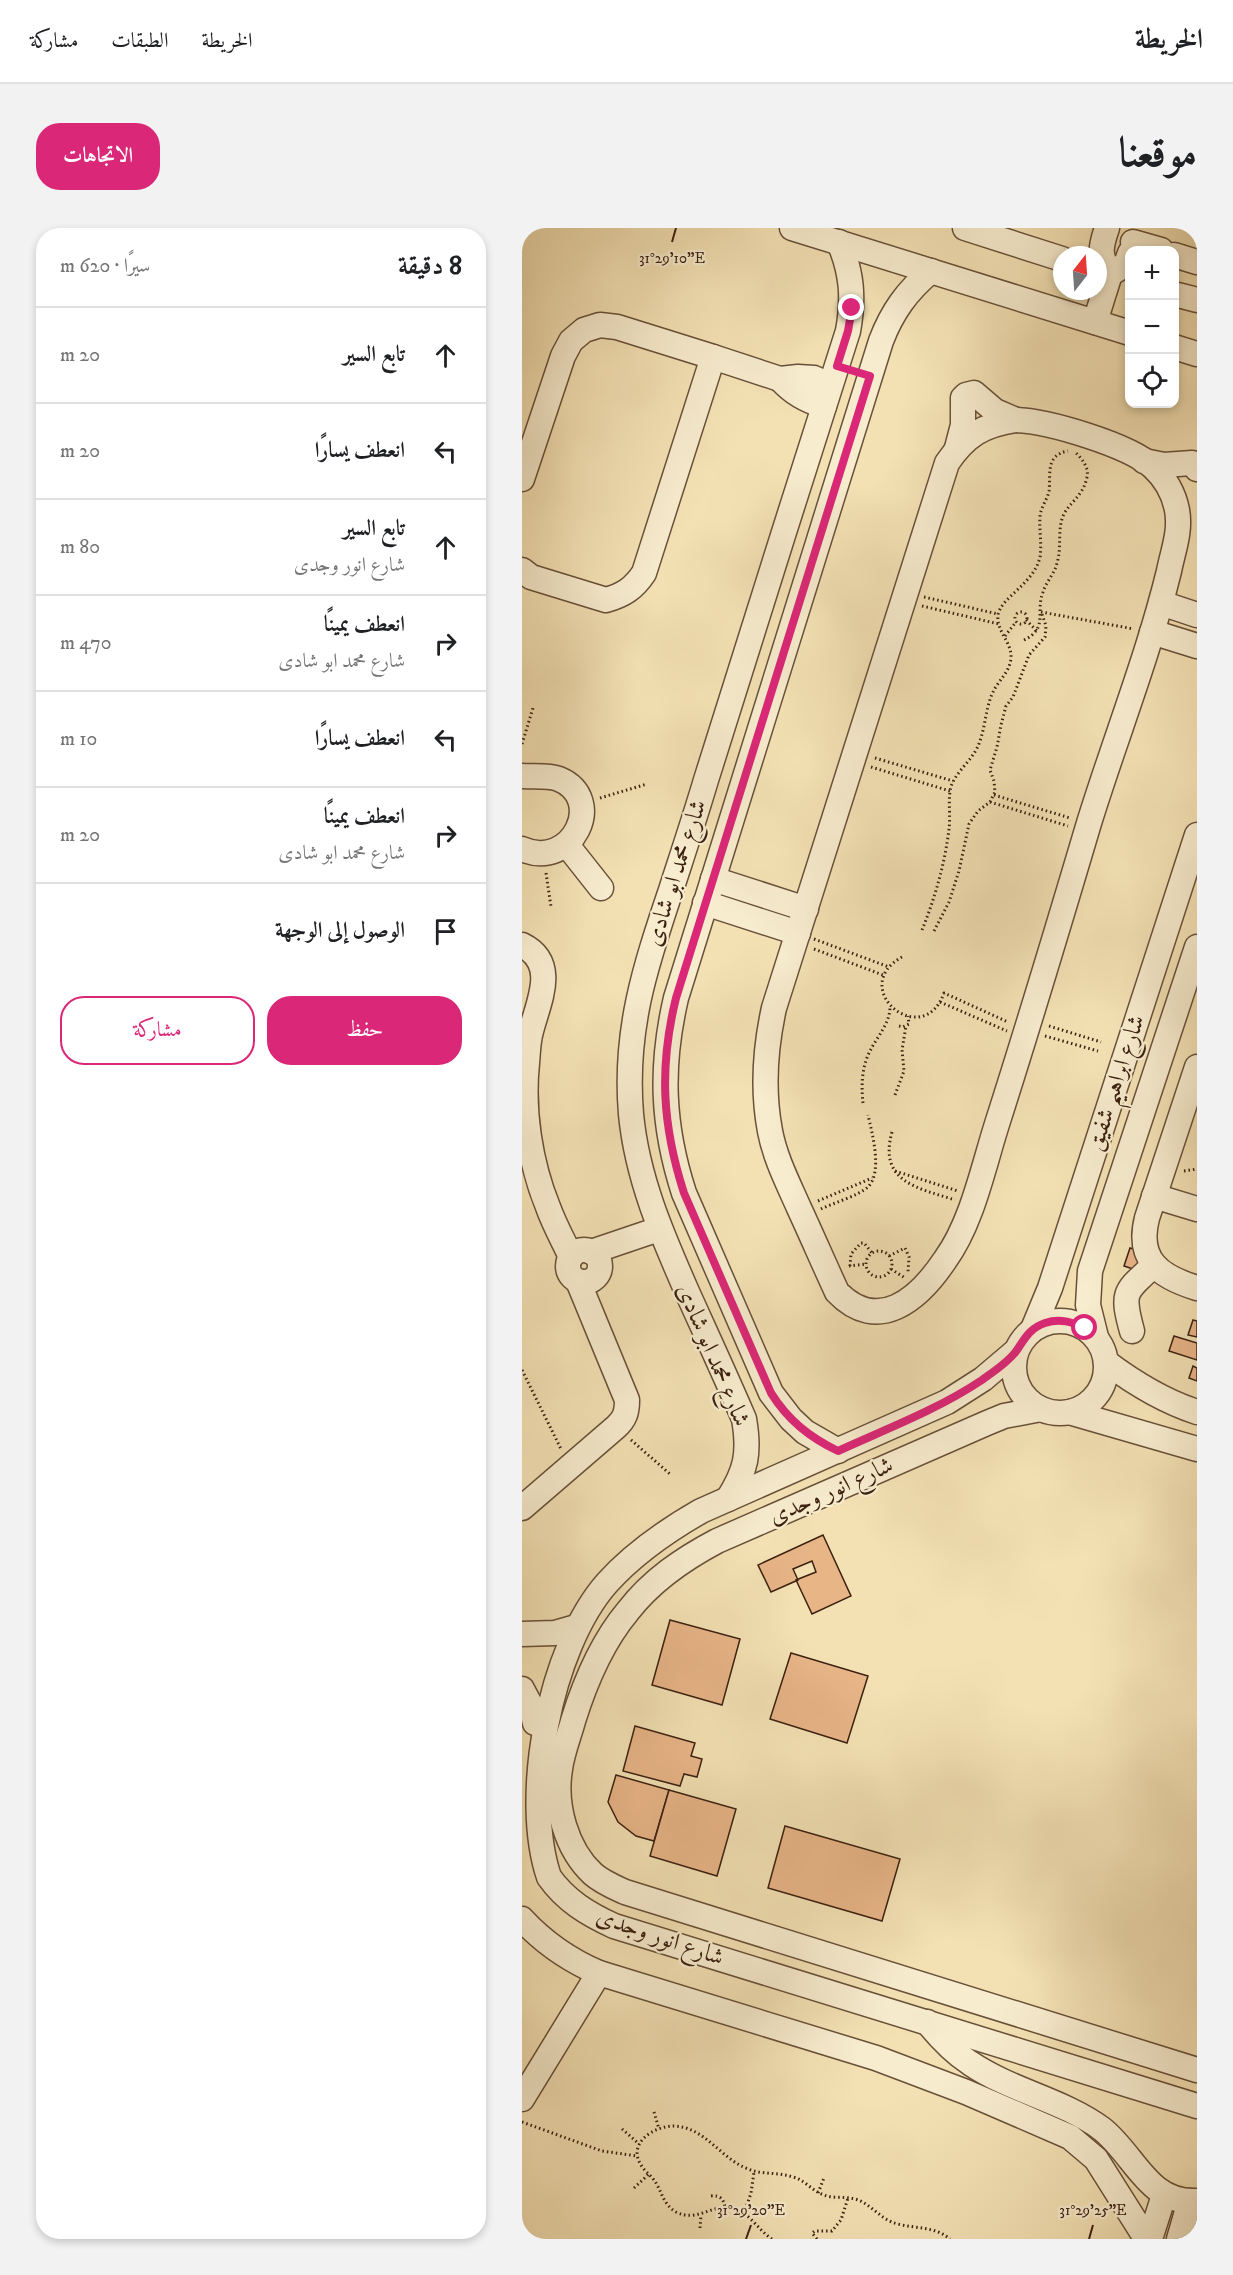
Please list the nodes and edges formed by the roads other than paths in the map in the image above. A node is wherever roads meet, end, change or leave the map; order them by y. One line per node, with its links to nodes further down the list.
1 (792, 228): 4 (street)
2 (965, 228): 6 (street)
3 (1101, 230): 10 (street)
4 (840, 242): 9 (street); 19 (street, شارع محمد ابو شادى)
5 (1133, 243): 10 (street)
6 (1053, 256)
7 (1179, 257): 8 (street)
8 (1197, 262)
9 (931, 271): 13 (street); 18 (street, شارع محمد ابو شادى)
10 (1112, 275): 13 (street)
11 (1179, 295): 12 (street)
12 (1197, 300)
13 (1095, 322): 14 (street)
14 (1125, 331)
15 (1179, 348): 16 (street)
16 (1197, 354)
17 (713, 357): 19 (street); 21 (street); 28 (street)
18 (870, 376): 19 (street); 37 (street, شارع محمد ابو شادى)
19 (830, 385): 49 (street, شارع محمد ابو شادى)
20 (1016, 420): 22 (street); 22 (street); 23 (street)
21 (530, 429): 26 (street)
22 (957, 448): 40 (street)
23 (1144, 461): 24 (street); 27 (street)
24 (1197, 469)
25 (1197, 474): 27 (street)
26 (522, 479)
27 (1176, 505): 29 (street)
28 (522, 570)
29 (1161, 603): 30 (street); 31 (street)
30 (1197, 615)
31 (1152, 632): 32 (street); 41 (street)
32 (1197, 646)
33 (522, 776): 35 (street)
34 (1197, 835): 50 (street, شارع ابراهيم شفيق)
35 (567, 845): 36 (street); 38 (street)
36 (533, 851)
37 (713, 879): 39 (street, شارع محمد ابو شادى); 40 (street)
38 (602, 888)
39 (705, 903): 41 (street); 60 (street, شارع محمد ابو شادى)
40 (806, 909): 41 (street)
41 (797, 938)
42 (522, 945): 45 (street)
43 (1197, 947): 53 (street, شارع ابراهيم شفيق)
44 (522, 1010): 45 (street)
45 (530, 1033): 51 (street)
46 (1197, 1067): 47 (street)
47 (1154, 1196): 48 (street); 52 (street)
48 (1197, 1209)
49 (662, 1236): 51 (street); 61 (street, شارع محمد ابو شادى)
50 (1060, 1257): 53 (street); 55 (street, شارع ابراهيم شفيق)
51 (587, 1259): 68 (street)
52 (1154, 1265): 54 (street); 56 (street)
53 (1090, 1271): 57 (street, شارع ابراهيم شفيق)
54 (1197, 1288)
55 (1033, 1329): 57 (street); 58 (street)
56 (1132, 1331)
57 (1096, 1337): 59 (street)
58 (1016, 1351): 62 (street); 66 (street, شارع انور وجدى)
59 (1106, 1362): 63 (street); 64 (street)
60 (771, 1393): 61 (street); 66 (street, شارع محمد ابو شادى)
61 (739, 1408): 67 (street, شارع محمد ابو شادى)
62 (1041, 1409): 63 (street); 70 (street, شارع انور وجدى)
63 (1069, 1412): 65 (street)
64 (1197, 1412)
65 (1197, 1449)
66 (838, 1451): 67 (street, شارع انور وجدى)
67 (728, 1499): 69 (street, شارع انور وجدى)
68 (522, 1508)
69 (648, 1544): 70 (street); 71 (street, شارع انور وجدى)
70 (668, 1571): 75 (street, شارع انور وجدى)
71 (576, 1627): 72 (street); 74 (street, شارع انور وجدى)
72 (523, 1640)
73 (522, 1689): 74 (street)
74 (535, 1723): 76 (street, شارع انور وجدى)
75 (565, 1829): 76 (street); 80 (street, شارع انور وجدى)
76 (533, 1845): 79 (street, شارع انور وجدى)
77 (522, 1919): 78 (street)
78 (599, 1973): 81 (street); 86 (street)
79 (927, 2022): 82 (street, شارع انور وجدى); 83 (street)
80 (1197, 2070)
81 (522, 2099)
82 (1197, 2106)
83 (1164, 2195): 84 (street); 86 (street)
84 (1193, 2201): 87 (street)
85 (1197, 2235): 88 (street)
86 (1150, 2239)
87 (1179, 2239)
88 (1188, 2239)

